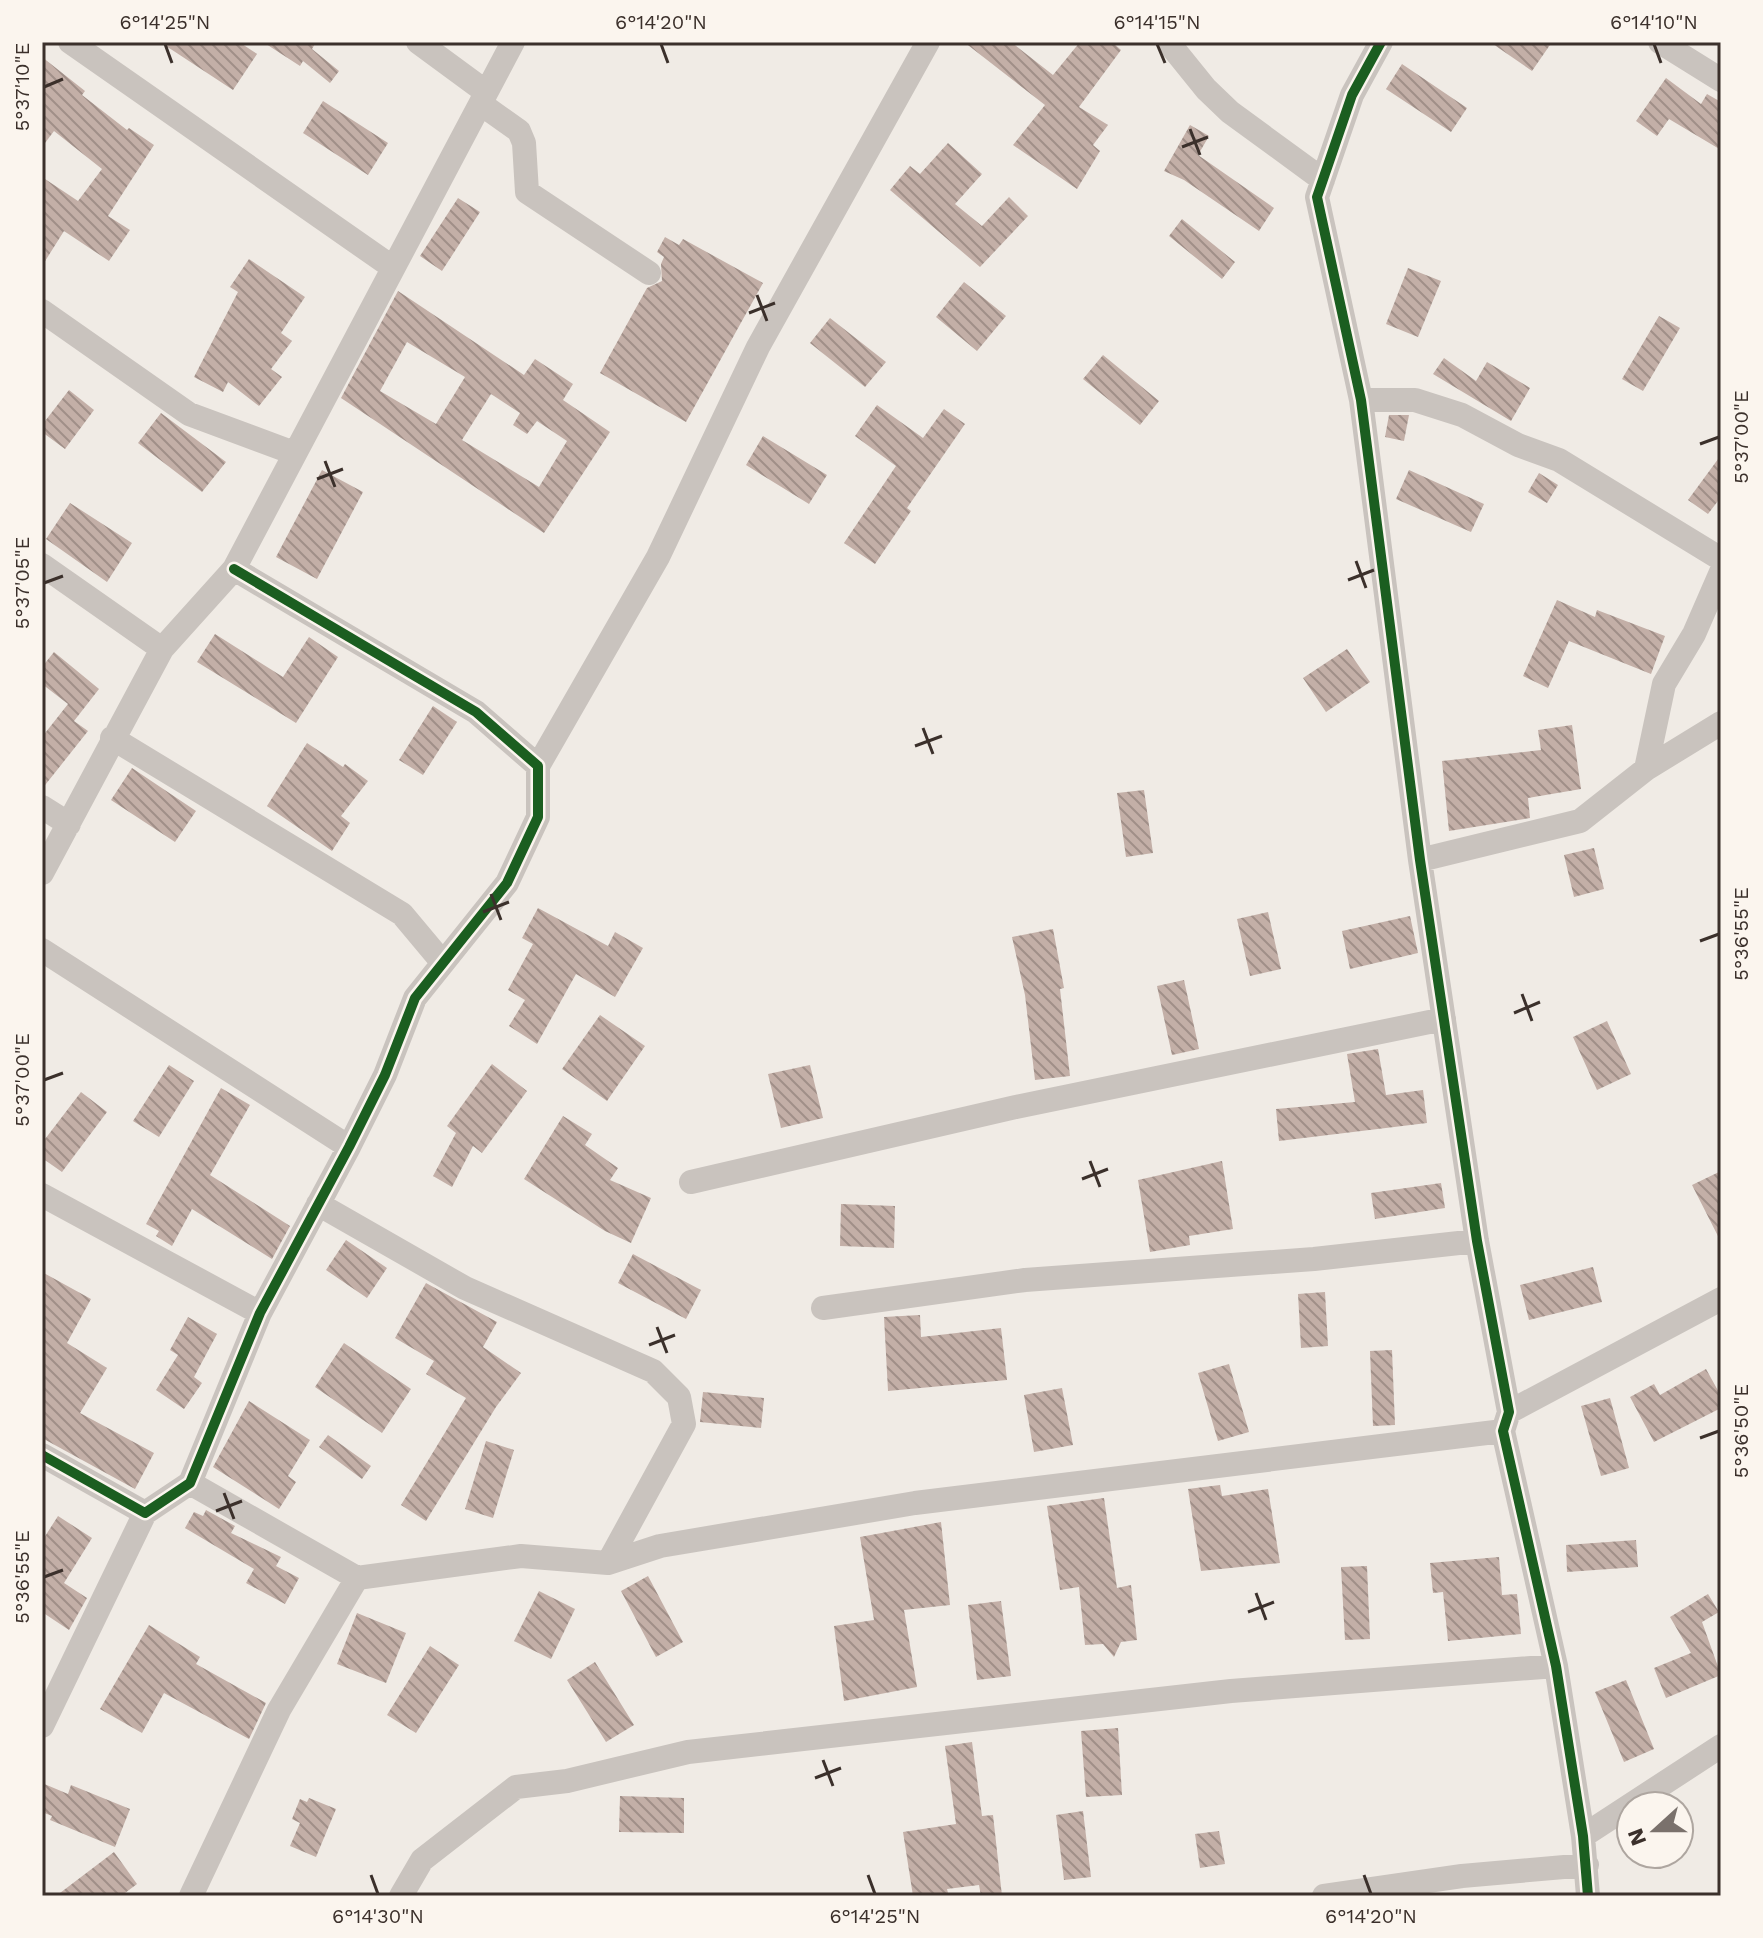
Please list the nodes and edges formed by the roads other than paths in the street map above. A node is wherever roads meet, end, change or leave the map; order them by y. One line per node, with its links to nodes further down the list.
1 (70, 42): 11 (street)
2 (418, 42): 9 (street)
3 (513, 42): 9 (street)
4 (928, 42): 23 (street)
5 (1168, 42): 10 (street)
6 (1381, 42): 10 (street)
7 (1660, 42): 8 (street)
8 (1721, 80)
9 (484, 98): 11 (street); 12 (street)
10 (1323, 180): 14 (street)
11 (392, 267): 15 (street)
12 (649, 273)
13 (42, 311): 15 (street)
14 (1361, 400): 16 (street); 27 (street)
15 (294, 453): 18 (street)
16 (1721, 559)
17 (42, 565): 20 (street)
18 (234, 569): 20 (street); 23 (street)
19 (1721, 572): 24 (street)
20 (162, 649): 22 (street)
21 (1721, 723): 24 (street)
22 (112, 738): 26 (street); 30 (street)
23 (538, 766): 30 (street)
24 (1646, 769): 27 (street)
25 (42, 807): 26 (street)
26 (69, 824): 28 (street)
27 (1420, 860): 31 (street)
28 (42, 873)
29 (42, 950): 32 (street)
30 (443, 963): 32 (street)
31 (1444, 1019): 33 (street); 36 (street)
32 (349, 1147): 35 (street)
33 (691, 1182)
34 (42, 1195): 39 (street)
35 (318, 1204): 39 (street); 44 (street)
36 (1477, 1241): 38 (street); 40 (street)
37 (1721, 1299): 40 (street)
38 (823, 1308)
39 (260, 1313): 42 (street)
40 (1506, 1421): 44 (street); 46 (street)
41 (42, 1455): 43 (street)
42 (190, 1483): 43 (street); 45 (street)
43 (145, 1513): 47 (street)
44 (608, 1563): 45 (street)
45 (357, 1578): 51 (street)
46 (1556, 1666): 49 (street); 52 (street)
47 (42, 1726)
48 (1721, 1746): 49 (street)
49 (1583, 1836): 50 (street)
50 (1587, 1865): 53 (street); 54 (street)
51 (191, 1896)
52 (401, 1896)
53 (1324, 1896)
54 (1588, 1896)

